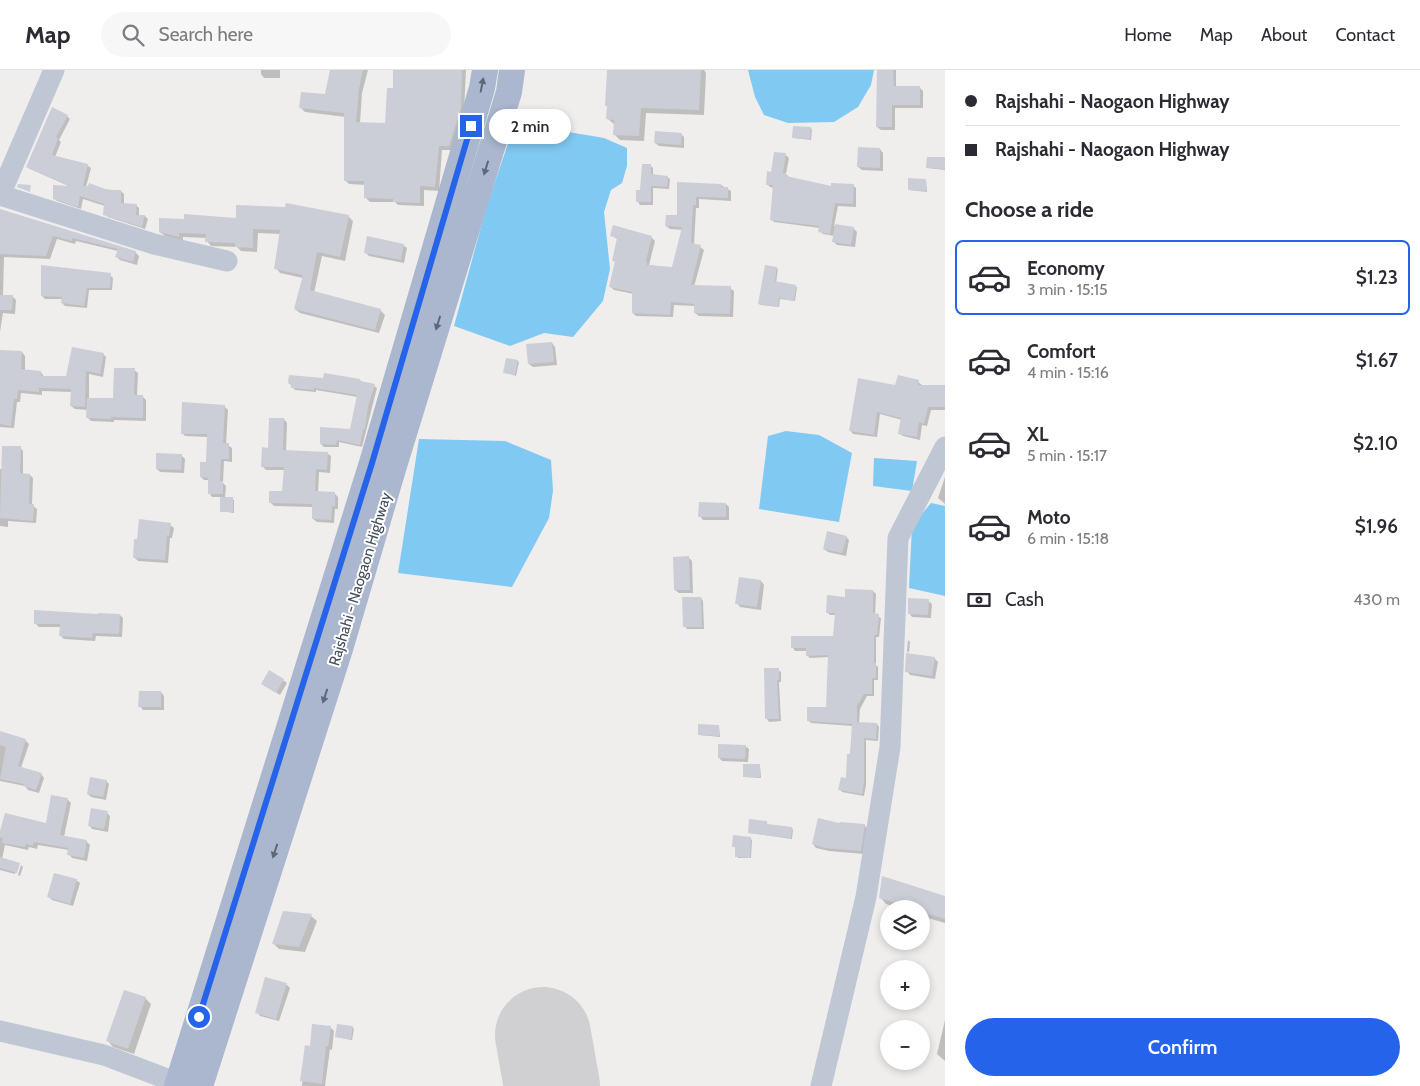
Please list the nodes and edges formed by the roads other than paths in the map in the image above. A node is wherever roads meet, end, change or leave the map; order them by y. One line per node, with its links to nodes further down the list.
1 (54, 70): 4 (street)
2 (485, 70): 8 (main road, Rajshahi - Naogaon Highway, one-way to 2)
3 (512, 70): 8 (main road, Rajshahi - Naogaon Highway, one-way to 8)
4 (0, 195): 5 (street)
5 (227, 261)
6 (945, 447): 10 (street)
7 (0, 1031): 9 (street)
8 (203, 1039): 9 (main road, Rajshahi - Naogaon Highway)
9 (185, 1085)
10 (821, 1086)

